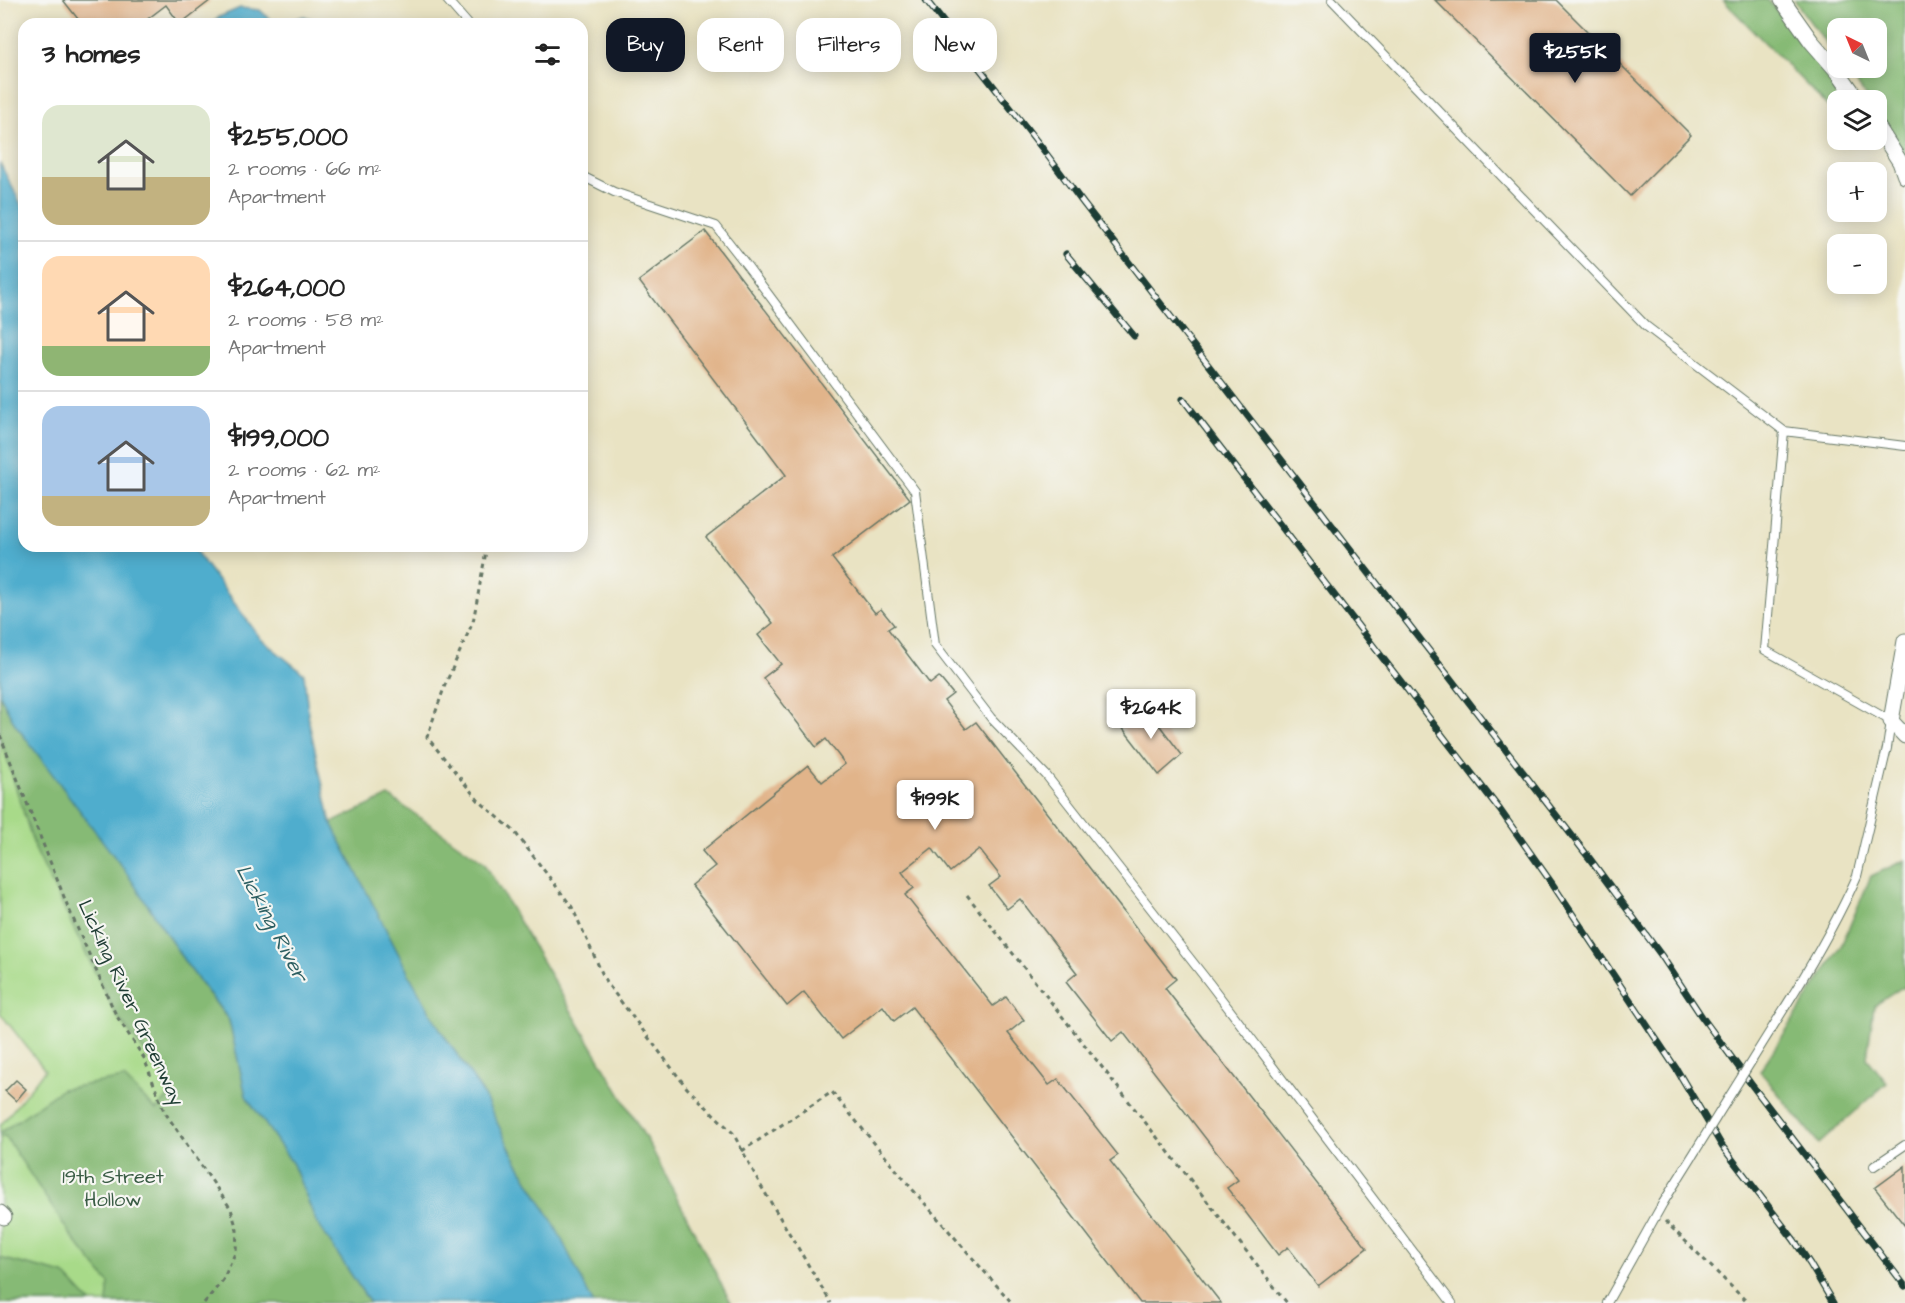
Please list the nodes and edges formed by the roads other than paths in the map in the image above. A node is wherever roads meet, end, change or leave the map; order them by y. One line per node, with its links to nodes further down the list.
1 (447, 0): 4 (lane)
2 (1332, 0): 9 (lane)
3 (1782, 0): 5 (street)
4 (463, 18)
5 (1851, 90)
6 (1887, 140): 7 (street)
7 (1905, 176)
8 (588, 179): 16 (lane)
9 (1784, 431): 10 (lane); 12 (lane)
10 (1905, 446)
11 (1905, 641): 12 (street)
12 (1891, 721): 13 (street); 17 (lane, bridge)
13 (1905, 736)
14 (1905, 1145): 15 (lane)
15 (1874, 1166)
16 (1452, 1303)
17 (1607, 1303)

